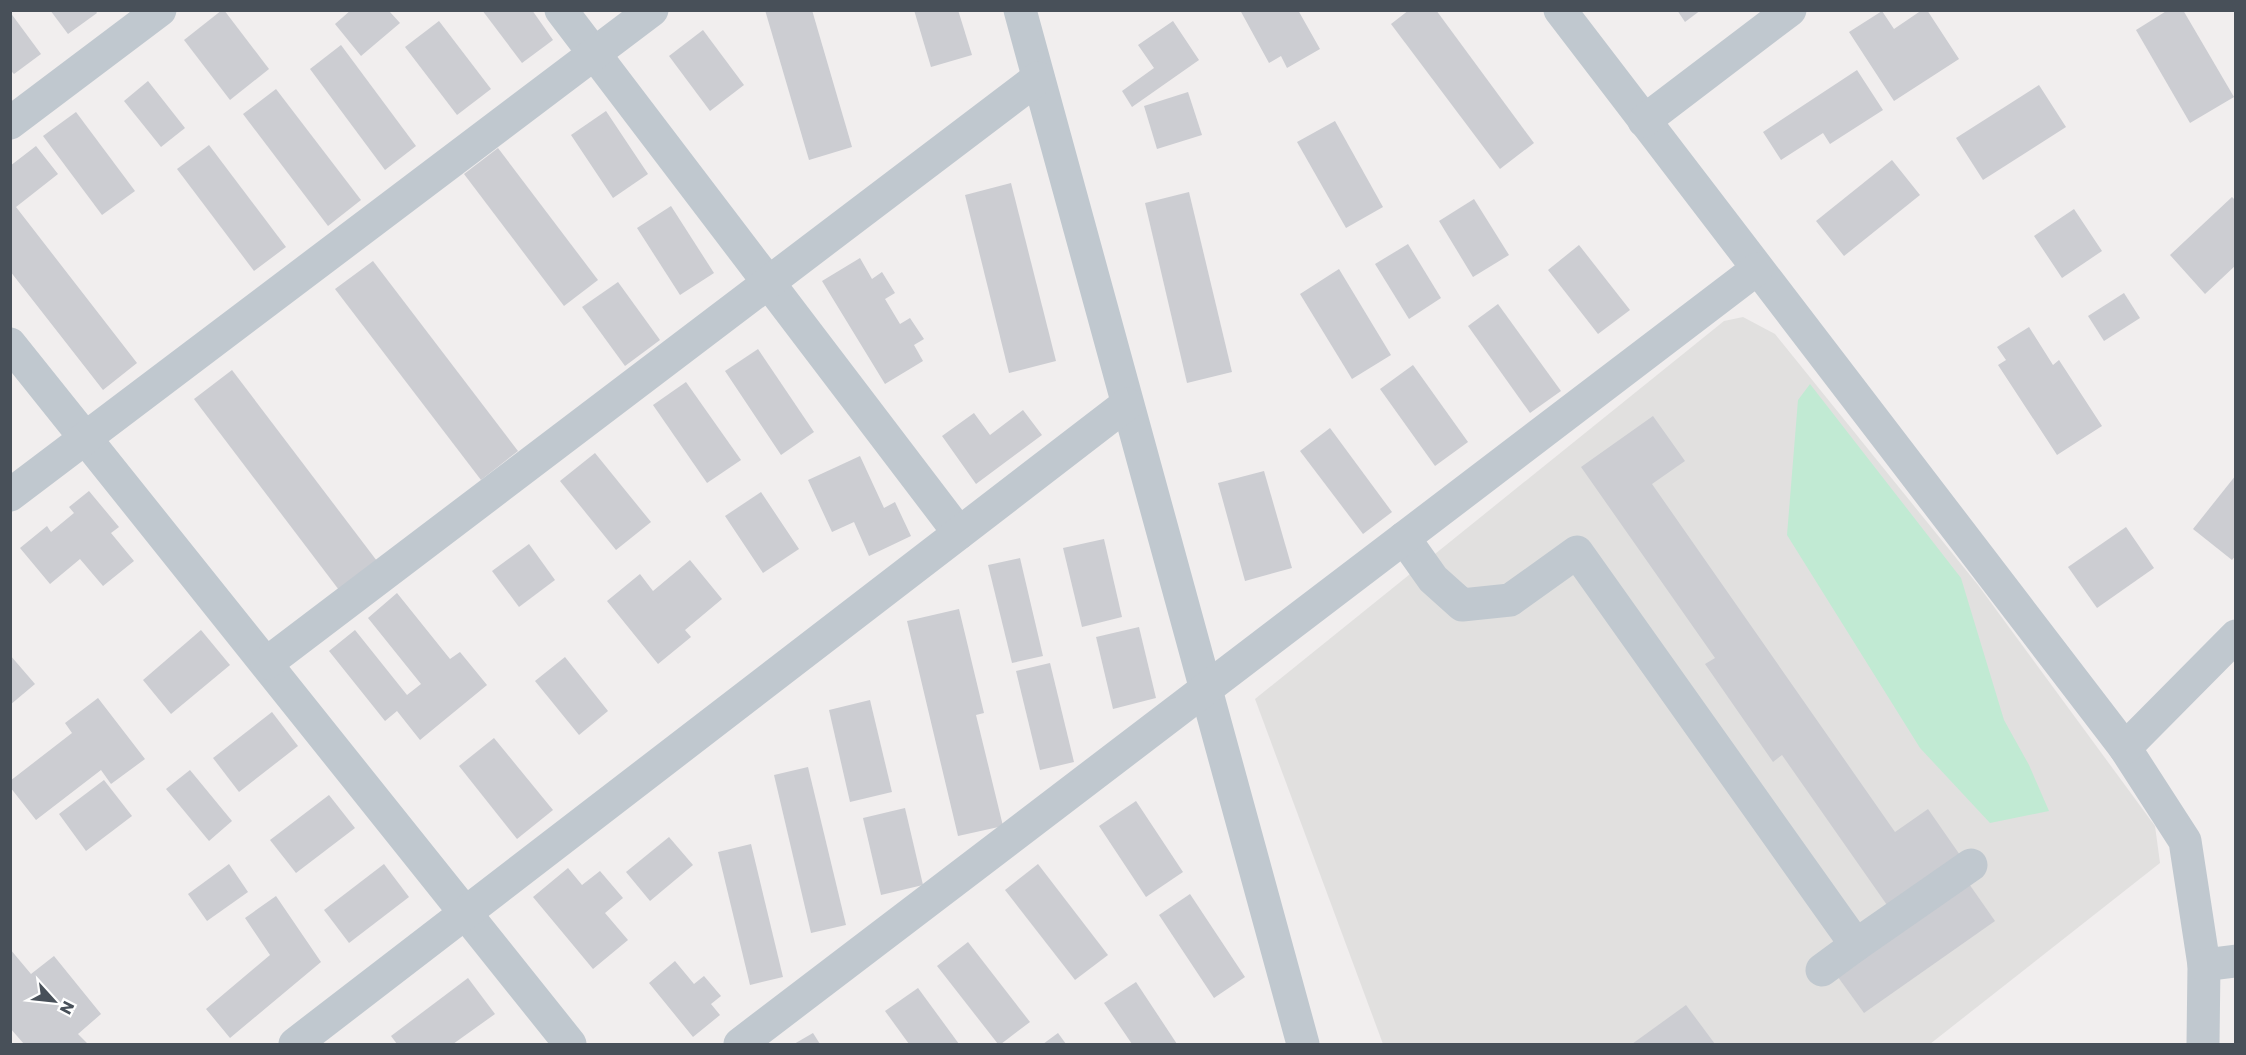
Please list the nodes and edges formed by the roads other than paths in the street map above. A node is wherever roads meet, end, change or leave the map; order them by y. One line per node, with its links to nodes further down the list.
1 (160, 10): 10 (street)
2 (561, 10): 7 (street)
3 (652, 10): 7 (street)
4 (1020, 10): 8 (street)
5 (1560, 10): 9 (street)
6 (1790, 10): 9 (street)
7 (594, 54): 12 (street); 15 (street)
8 (1038, 78): 12 (street); 14 (street)
9 (1644, 122): 11 (street)
10 (10, 123)
11 (1757, 269): 18 (street); 22 (street)
12 (768, 283): 17 (street); 20 (street)
13 (10, 344): 15 (street)
14 (1127, 404): 17 (street); 21 (street)
15 (84, 438): 16 (street); 20 (street)
16 (10, 495)
17 (959, 533): 24 (street)
18 (1404, 538): 21 (street); 25 (street)
19 (2235, 636): 22 (street)
20 (267, 663): 24 (street)
21 (1205, 689): 28 (street); 31 (street)
22 (2126, 748): 26 (street)
23 (1971, 865): 25 (street)
24 (466, 913): 29 (street); 30 (street)
25 (1856, 945): 27 (street)
26 (2220, 963): 32 (street)
27 (1822, 970)
28 (1296, 1041)
29 (295, 1044)
30 (570, 1044)
31 (740, 1044)
32 (2203, 1044)

